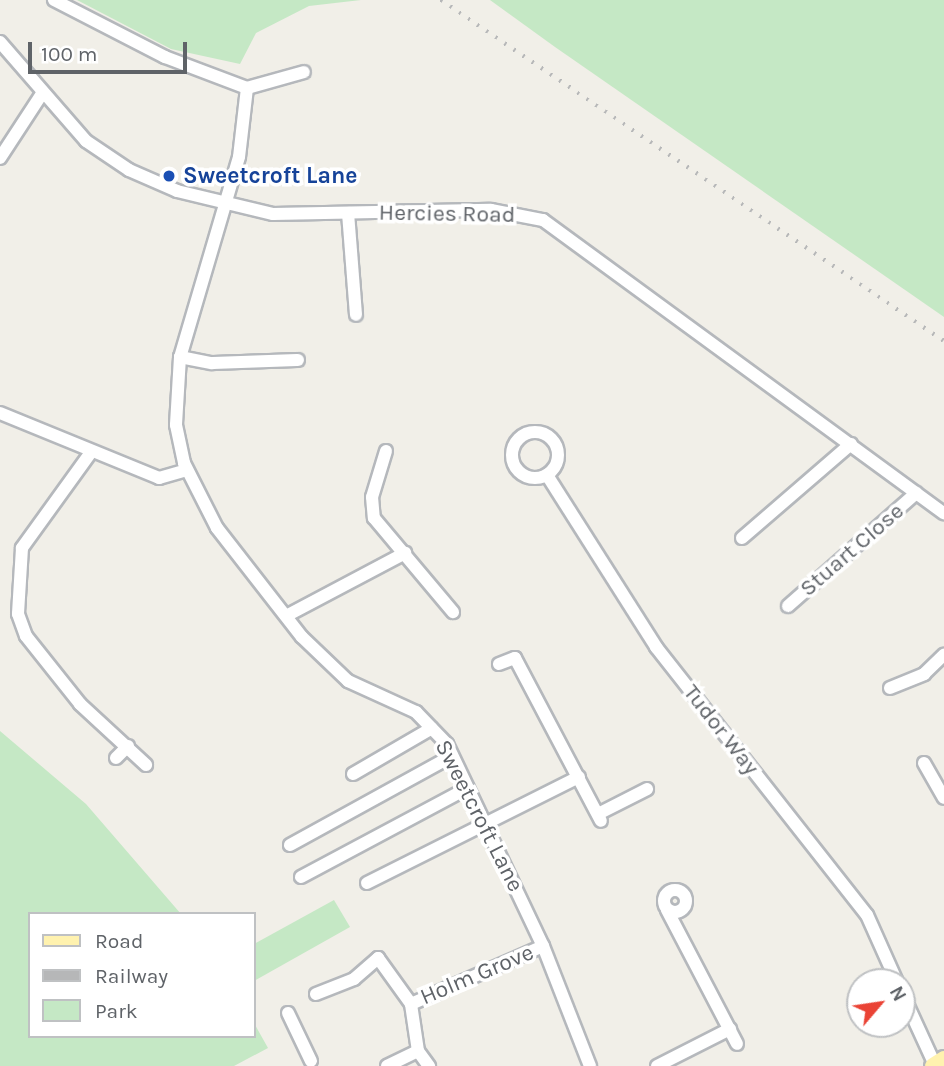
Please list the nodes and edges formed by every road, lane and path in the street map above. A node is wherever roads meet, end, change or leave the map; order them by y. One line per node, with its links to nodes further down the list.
1 (54, 0): 4 (street)
2 (0, 41): 5 (street, Hercies Road)
3 (304, 72): 4 (street)
4 (247, 88): 7 (street, Sweetcroft Lane)
5 (41, 95): 6 (street); 7 (street, Hercies Road)
6 (0, 158)
7 (223, 205): 8 (street, Hercies Road); 10 (street, Sweetcroft Lane)
8 (348, 213): 9 (street); 13 (street, Hercies Road)
9 (356, 315)
10 (180, 357): 11 (street); 16 (street, Sweetcroft Lane)
11 (298, 360)
12 (0, 413): 15 (street)
13 (851, 444): 18 (street, Hercies Road); 20 (street)
14 (386, 451): 21 (street)
15 (89, 455): 16 (street); 29 (street)
16 (187, 470): 24 (street, Sweetcroft Lane)
17 (547, 475): 45 (street, Tudor Way)
18 (916, 493): 19 (street, Hercies Road); 22 (street, Stuart Close)
19 (944, 514)
20 (742, 538)
21 (405, 553): 23 (street); 24 (street)
22 (788, 606)
23 (453, 612)
24 (286, 616): 28 (street, Sweetcroft Lane)
25 (944, 655): 27 (street)
26 (499, 664): 35 (street)
27 (890, 688)
28 (432, 728): 30 (street, Sweetcroft Lane); 34 (street)
29 (128, 747): 31 (street); 33 (street)
30 (452, 756): 36 (street, Sweetcroft Lane); 40 (street)
31 (116, 758)
32 (924, 763): 38 (street)
33 (146, 765)
34 (353, 774)
35 (579, 778): 37 (street); 39 (street)
36 (468, 788): 39 (street, Sweetcroft Lane); 41 (street)
37 (647, 789)
38 (944, 798)
39 (485, 821): 42 (street); 44 (street, Sweetcroft Lane)
40 (290, 845)
41 (301, 877)
42 (367, 883)
43 (667, 910): 50 (street)
44 (543, 946): 47 (street, Holm Grove); 57 (street, Sweetcroft Lane)
45 (891, 968)
46 (316, 994): 47 (street, Holm Grove)
47 (411, 1004): 52 (street, Holm Grove)
48 (288, 1013): 54 (street)
49 (916, 1021): 53 (street)
50 (730, 1029): 51 (street); 58 (street)
51 (737, 1044)
52 (418, 1051): 55 (street); 56 (street)
53 (937, 1063)
54 (311, 1064)
55 (387, 1066)
56 (429, 1066)
57 (590, 1066)
58 (657, 1066)

